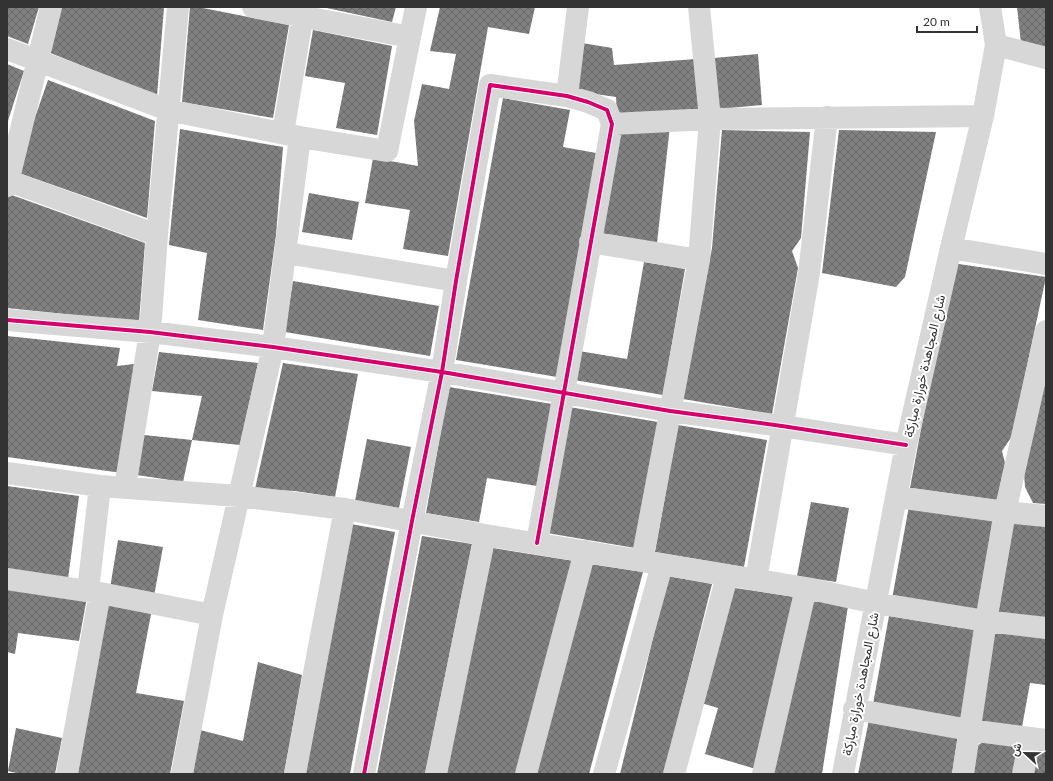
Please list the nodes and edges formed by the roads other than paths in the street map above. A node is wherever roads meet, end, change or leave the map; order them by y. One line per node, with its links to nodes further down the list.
1 (51, 7): 13 (street)
2 (178, 7): 15 (street)
3 (253, 7): 8 (street)
4 (416, 7): 9 (street)
5 (578, 7): 14 (street)
6 (699, 7): 18 (street)
7 (990, 7): 10 (street, شارع المجاهدة خورارة مباركة)
8 (303, 12): 9 (street); 20 (street)
9 (410, 37): 20 (street)
10 (996, 45): 12 (street); 16 (street, شارع المجاهدة خورارة مباركة)
11 (7, 49): 13 (street)
12 (1046, 58)
13 (37, 61): 15 (street); 21 (street)
14 (567, 96): 19 (street); 28 (street)
15 (168, 110): 20 (street); 22 (street)
16 (983, 116): 17 (street); 24 (street, شارع المجاهدة خورارة مباركة)
17 (827, 117): 18 (street); 36 (street)
18 (710, 119): 19 (street); 26 (street)
19 (612, 124): 23 (street)
20 (291, 135): 25 (street)
21 (8, 183): 22 (street)
22 (157, 235): 31 (street)
23 (590, 242): 26 (street); 34 (street)
24 (951, 248): 27 (street); 37 (street, شارع المجاهدة خورارة مباركة)
25 (286, 253): 28 (street); 32 (street)
26 (699, 260): 35 (street)
27 (1046, 264)
28 (456, 281): 33 (street)
29 (7, 320): 31 (street)
30 (1046, 331): 44 (street)
31 (150, 332): 32 (street); 40 (street)
32 (273, 347): 33 (street); 41 (street)
33 (442, 372): 34 (street); 46 (street)
34 (563, 394): 35 (street); 48 (street)
35 (670, 411): 36 (street); 50 (street)
36 (782, 426): 37 (street); 53 (street)
37 (906, 445): 42 (street, شارع المجاهدة خورارة مباركة)
38 (7, 473): 39 (street)
39 (100, 486): 40 (street); 55 (street)
40 (126, 488): 41 (street)
41 (239, 496): 43 (street); 57 (street)
42 (897, 497): 44 (street); 56 (street, شارع المجاهدة خورارة مباركة)
43 (345, 509): 46 (street); 65 (street)
44 (1005, 512): 45 (street); 58 (street)
45 (1046, 516)
46 (412, 521): 47 (street); 66 (street)
47 (485, 535): 48 (street); 67 (street)
48 (537, 543): 49 (street)
49 (585, 551): 50 (street); 68 (street)
50 (652, 563): 51 (street); 69 (street)
51 (727, 576): 53 (street); 70 (street)
52 (7, 579): 55 (street)
53 (756, 580): 54 (street)
54 (806, 588): 56 (street); 71 (street)
55 (94, 592): 57 (street); 63 (street)
56 (876, 603): 58 (street); 60 (street, شارع المجاهدة خورارة مباركة)
57 (212, 615): 64 (street)
58 (986, 621): 59 (street); 61 (street)
59 (1046, 628)
60 (854, 709): 61 (street); 72 (street, شارع المجاهدة خورارة مباركة)
61 (969, 730): 62 (street); 73 (street)
62 (1038, 739): 74 (street)
63 (67, 774)
64 (182, 774)
65 (295, 774)
66 (364, 774)
67 (436, 774)
68 (526, 774)
69 (604, 774)
70 (674, 774)
71 (763, 774)
72 (843, 774)
73 (963, 774)
74 (1023, 774)

